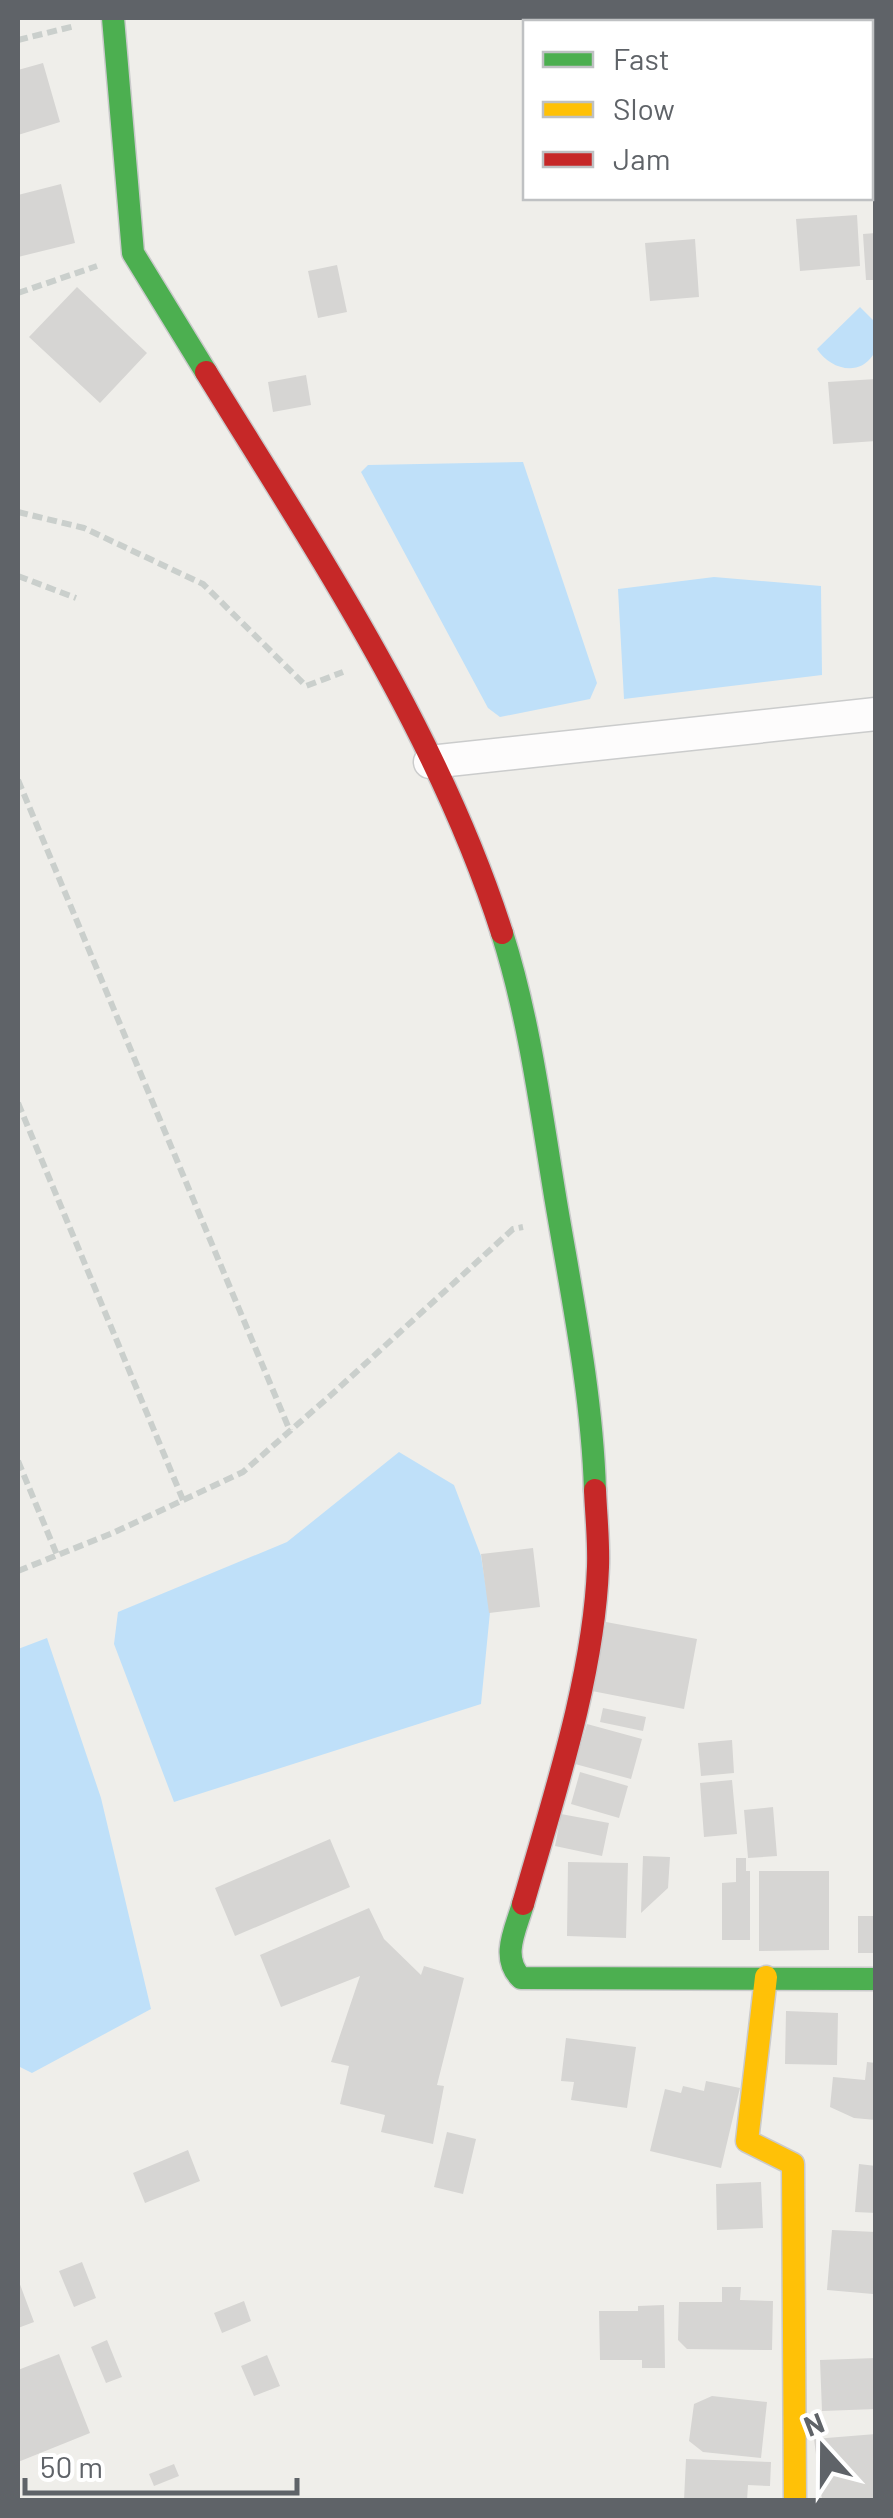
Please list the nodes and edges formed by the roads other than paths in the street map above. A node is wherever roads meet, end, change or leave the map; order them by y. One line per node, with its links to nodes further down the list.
1 (102, 20): 3 (street)
2 (876, 714): 3 (street)
3 (430, 762): 4 (street)
4 (766, 1977): 5 (street); 6 (street)
5 (876, 1979)
6 (795, 2500)

